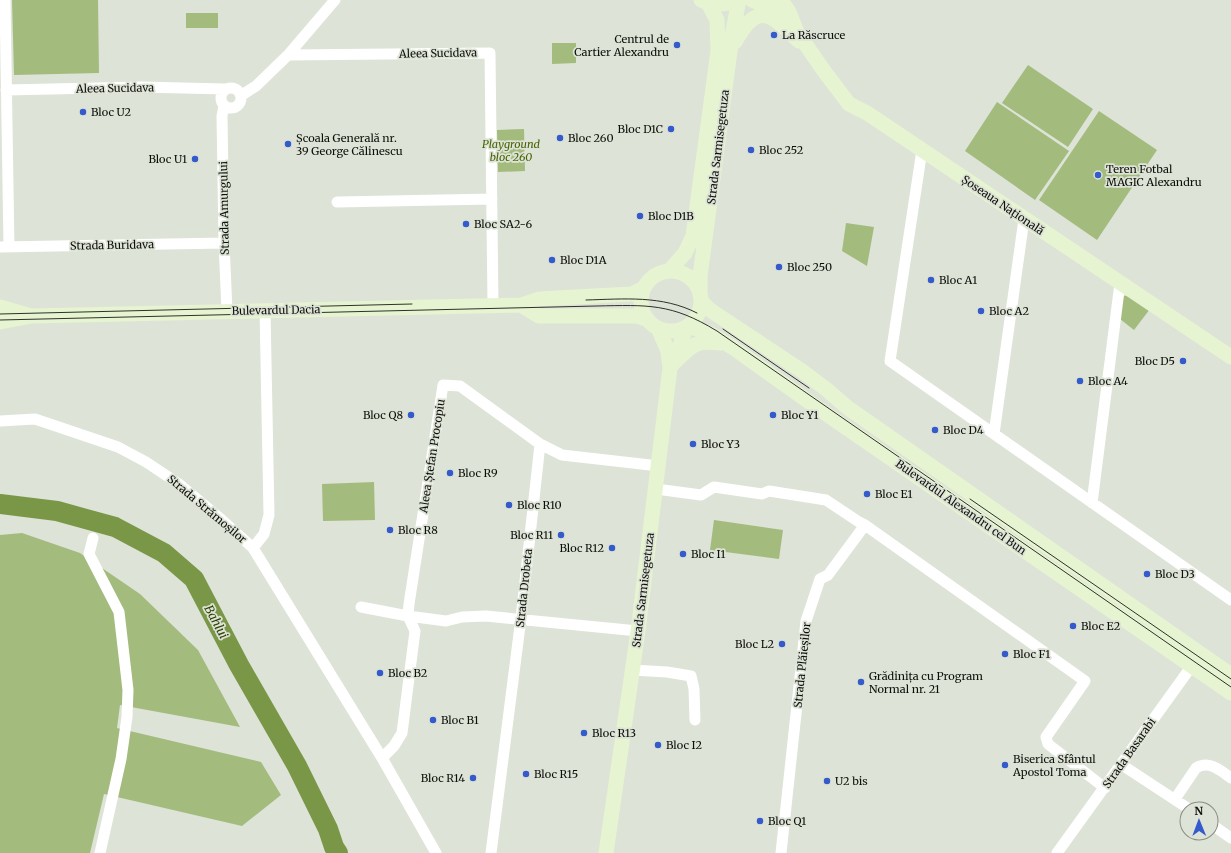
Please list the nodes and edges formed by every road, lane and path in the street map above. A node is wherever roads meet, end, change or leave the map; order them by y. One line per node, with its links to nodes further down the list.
1 (5, 0): 9 (street)
2 (335, 0): 12 (street)
3 (735, 0): 7 (street)
4 (740, 0): 10 (street, Strada Sarmisegetuza)
5 (752, 0): 8 (street, Șoseaua Națională)
6 (780, 0): 8 (street, Șoseaua Națională)
7 (704, 1): 23 (street, Strada Sarmisegetuza)
8 (797, 32): 11 (street, Șoseaua Națională)
9 (3, 48): 14 (street)
10 (730, 51): 11 (street); 26 (street, Strada Sarmisegetuza)
11 (811, 53): 17 (street, Șoseaua Națională)
12 (288, 55): 15 (street); 18 (street, Aleea Sucidava)
13 (225, 89): 14 (street, Aleea Sucidava); 15 (street); 16 (street, Strada Amurgului)
14 (6, 90): 22 (street)
15 (242, 95): 16 (street)
16 (224, 106): 21 (street, Strada Amurgului)
17 (922, 150): 20 (street, Șoseaua Națională); 40 (street)
18 (492, 199): 19 (street); 27 (street, Aleea Sucidava)
19 (337, 202)
20 (1024, 219): 24 (street, Șoseaua Națională); 40 (street)
21 (224, 243): 22 (street, Strada Buridava); 31 (street, Strada Amurgului)
22 (4, 247)
23 (669, 271): 25 (street); 26 (street)
24 (1120, 283): 37 (street, Șoseaua Națională); 44 (street)
25 (644, 288): 28 (street); 34 (street)
26 (700, 298): 35 (street); 53 (street, Bulevardul Alexandru cel Bun)
27 (493, 305): 28 (street, Bulevardul Dacia); 30 (street, Bulevardul Dacia)
28 (521, 305): 34 (street)
29 (0, 307): 32 (street, Bulevardul Dacia)
30 (264, 310): 31 (street, Bulevardul Dacia); 47 (street, Strada Strămoșilor)
31 (227, 311): 32 (street, Bulevardul Dacia)
32 (32, 316): 33 (street, Bulevardul Dacia)
33 (0, 322)
34 (653, 324): 35 (street); 38 (street, Strada Sarmisegetuza)
35 (688, 326): 36 (street, Bulevardul Alexandru cel Bun); 38 (street)
36 (728, 344): 38 (street); 53 (street, Bulevardul Alexandru cel Bun)
37 (1231, 357)
38 (673, 364): 42 (street, Strada Sarmisegetuza)
39 (0, 421): 47 (street, Strada Strămoșilor)
40 (994, 434): 44 (street)
41 (540, 444): 42 (street); 50 (street, Aleea Ștefan Procopiu); 51 (street, Strada Drobeta)
42 (659, 466): 43 (street, Strada Sarmisegetuza)
43 (656, 489): 45 (street); 52 (street, Strada Sarmisegetuza)
44 (1092, 503): 48 (street)
45 (865, 525): 61 (street); 70 (street, Strada Plăieșilor)
46 (93, 538): 66 (street)
47 (253, 548): 58 (street)
48 (1231, 600)
49 (361, 606): 50 (street)
50 (408, 616): 51 (street); 58 (street, Aleea Ștefan Procopiu)
51 (521, 618): 52 (street); 68 (street, Strada Drobeta)
52 (638, 631): 54 (street, Strada Sarmisegetuza)
53 (1196, 660): 55 (street, Bulevardul Alexandru cel Bun); 56 (street, Bulevardul Alexandru cel Bun); 59 (street, Strada Basarabi)
54 (632, 670): 57 (street); 69 (street, Strada Sarmisegetuza)
55 (1231, 675)
56 (1231, 693)
57 (695, 720)
58 (382, 758): 67 (street)
59 (1122, 765): 61 (street, Strada Basarabi); 62 (street)
60 (1231, 778): 62 (street)
61 (1106, 788): 71 (street, Strada Basarabi)
62 (1175, 799): 63 (street)
63 (1179, 802)
64 (1219, 830): 65 (street)
65 (1231, 838)
66 (100, 853)
67 (436, 853)
68 (491, 853)
69 (606, 853)
70 (781, 853)
71 (1057, 853)

